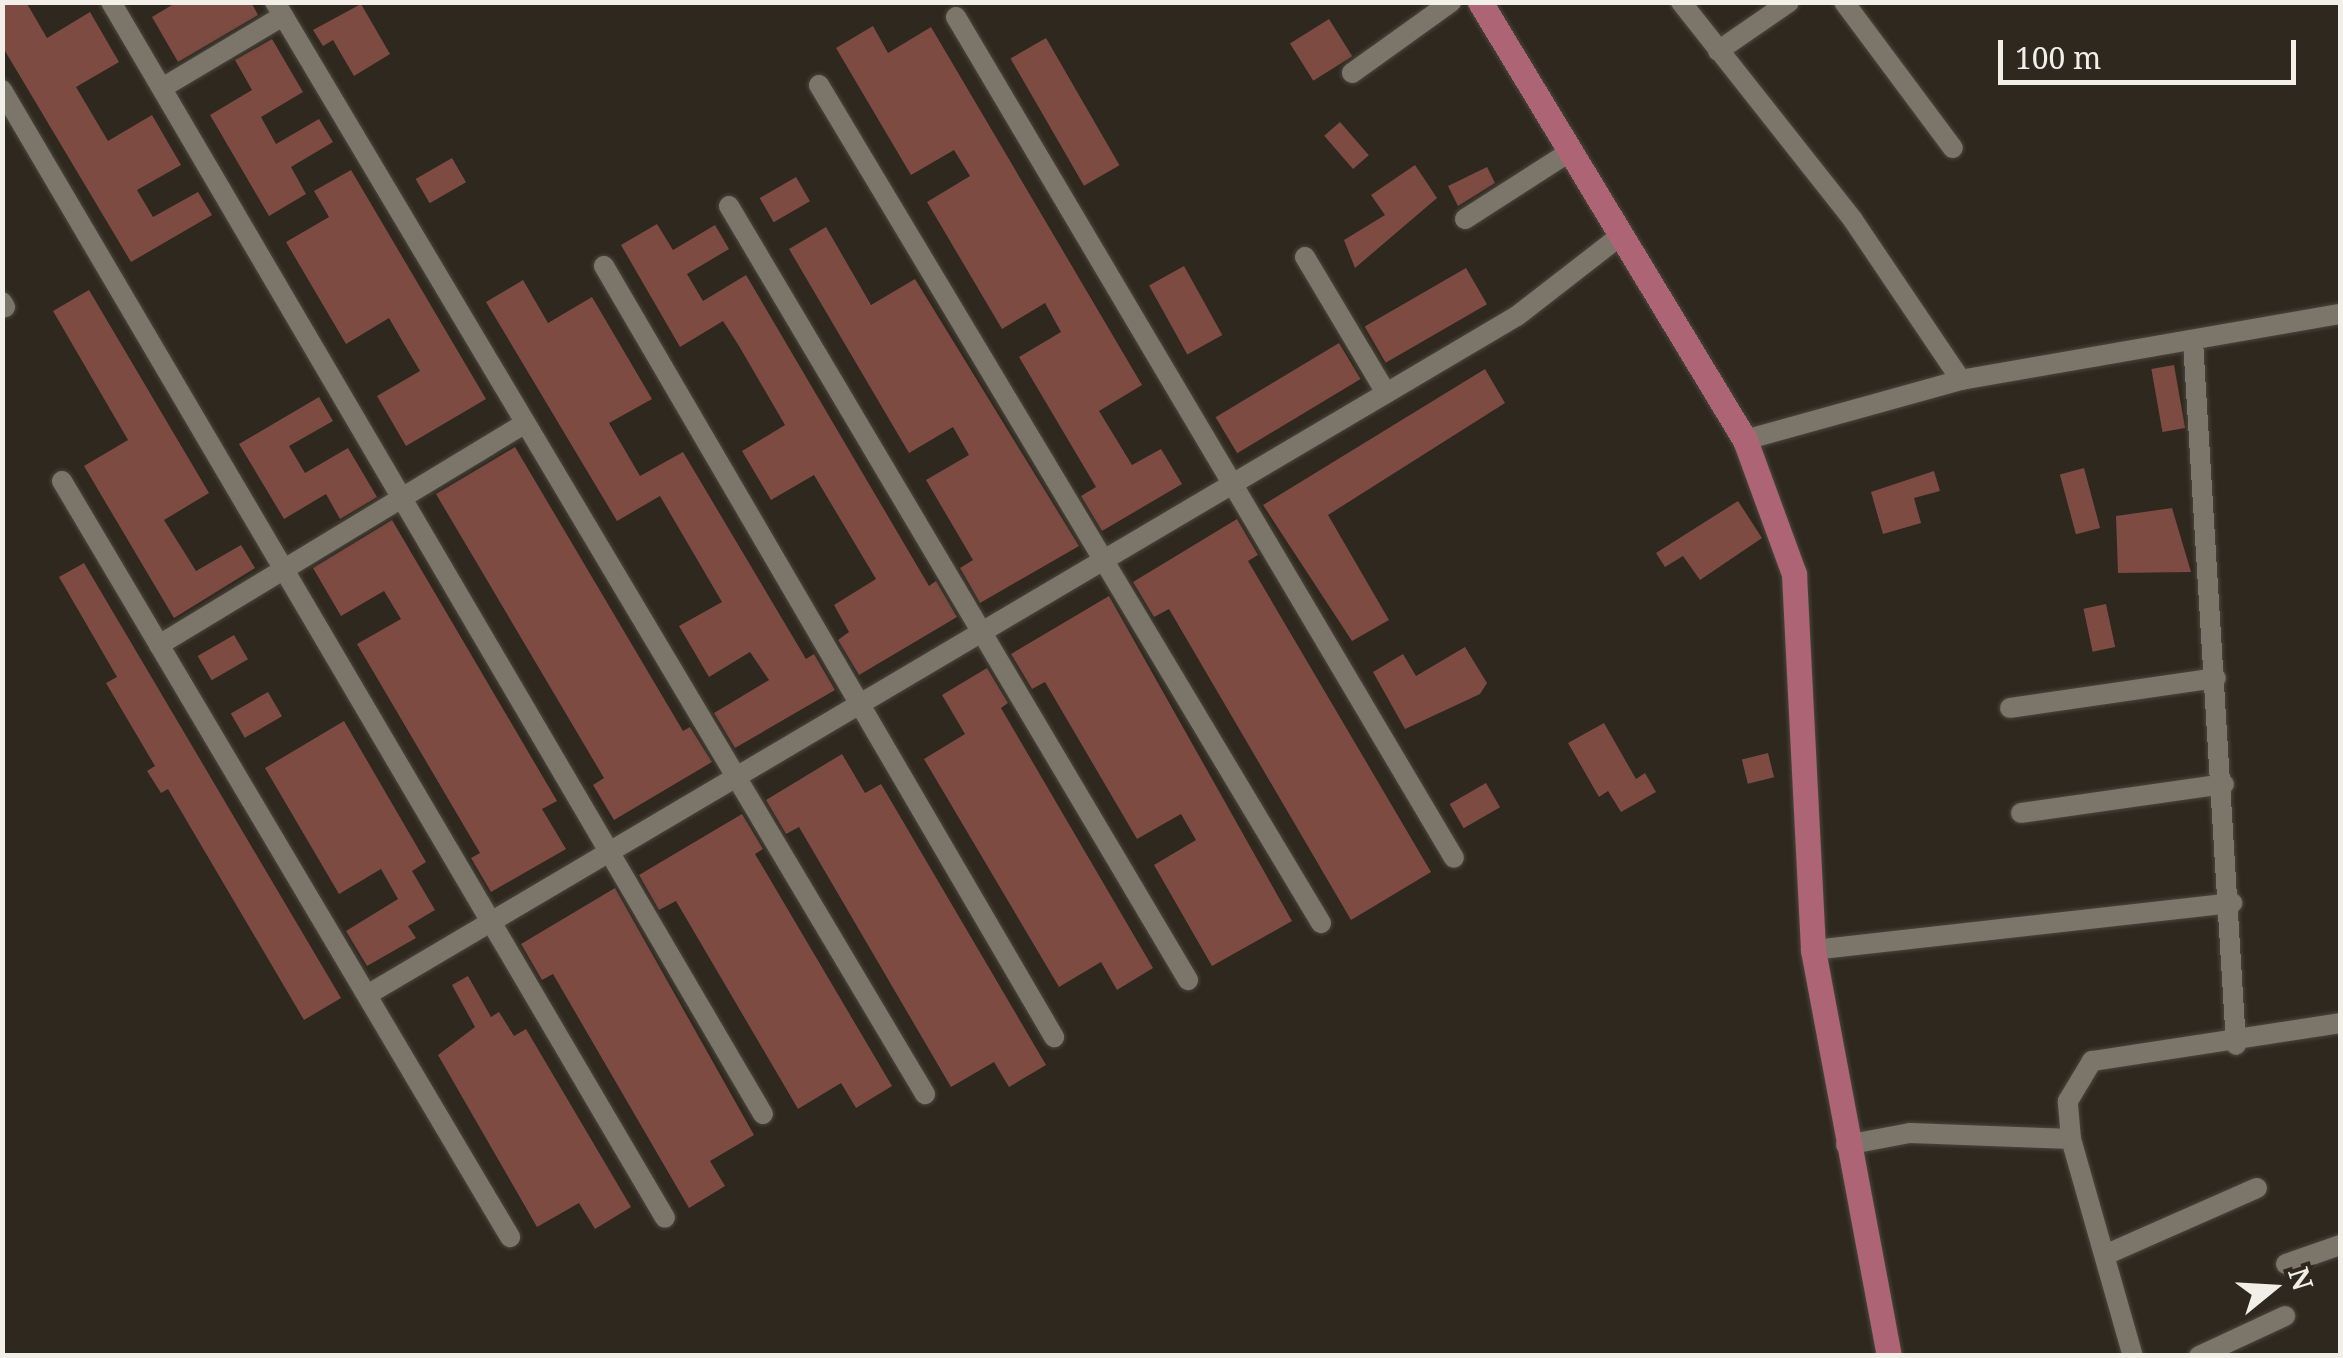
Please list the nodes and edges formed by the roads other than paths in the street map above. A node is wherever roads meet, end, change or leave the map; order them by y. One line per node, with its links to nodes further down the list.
1 (112, 2): 12 (street)
2 (1451, 2): 10 (street)
3 (1480, 2): 15 (main road)
4 (1681, 2): 9 (street)
5 (1789, 2): 9 (street)
6 (1844, 2): 14 (street)
7 (279, 9): 12 (street); 25 (street)
8 (956, 17): 28 (street)
9 (1718, 51): 23 (street)
10 (1352, 73)
11 (819, 85): 30 (street)
12 (162, 88): 29 (street)
13 (2, 90): 31 (street)
14 (1953, 148)
15 (1568, 153): 17 (street); 18 (main road)
16 (728, 206): 32 (street)
17 (1464, 219)
18 (1620, 236): 24 (street); 26 (main road)
19 (1305, 257): 24 (street)
20 (604, 266): 35 (street)
21 (2340, 314): 22 (street)
22 (2193, 341): 23 (street); 34 (street)
23 (1961, 380): 26 (street)
24 (1386, 393): 28 (street)
25 (525, 423): 29 (street); 37 (street)
26 (1745, 440): 45 (main road)
27 (62, 481): 33 (street)
28 (1232, 482): 30 (street); 41 (street)
29 (402, 498): 31 (street); 40 (street)
30 (1103, 558): 32 (street); 44 (street)
31 (284, 569): 33 (street); 43 (street)
32 (980, 630): 35 (street); 46 (street)
33 (159, 645): 47 (street)
34 (2216, 678): 36 (street); 38 (street)
35 (858, 701): 37 (street); 49 (street)
36 (2010, 708)
37 (734, 773): 40 (street); 51 (street)
38 (2224, 784): 39 (street); 42 (street)
39 (2021, 813)
40 (608, 850): 43 (street); 52 (street)
41 (1454, 858)
42 (2232, 904): 45 (street); 50 (street)
43 (490, 921): 47 (street); 56 (street)
44 (1322, 923)
45 (1812, 950): 54 (main road)
46 (1188, 980)
47 (367, 996): 57 (street)
48 (2340, 1023): 50 (street)
49 (1054, 1036)
50 (2236, 1045): 53 (street)
51 (925, 1094)
52 (763, 1114)
53 (2071, 1139): 54 (street); 59 (street)
54 (1846, 1144): 62 (main road)
55 (2257, 1188): 59 (street)
56 (665, 1218)
57 (510, 1237)
58 (2340, 1244): 60 (street)
59 (2105, 1254): 63 (street)
60 (2286, 1264)
61 (2285, 1316): 64 (street)
62 (1889, 1356)
63 (2134, 1356)
64 (2199, 1356)

